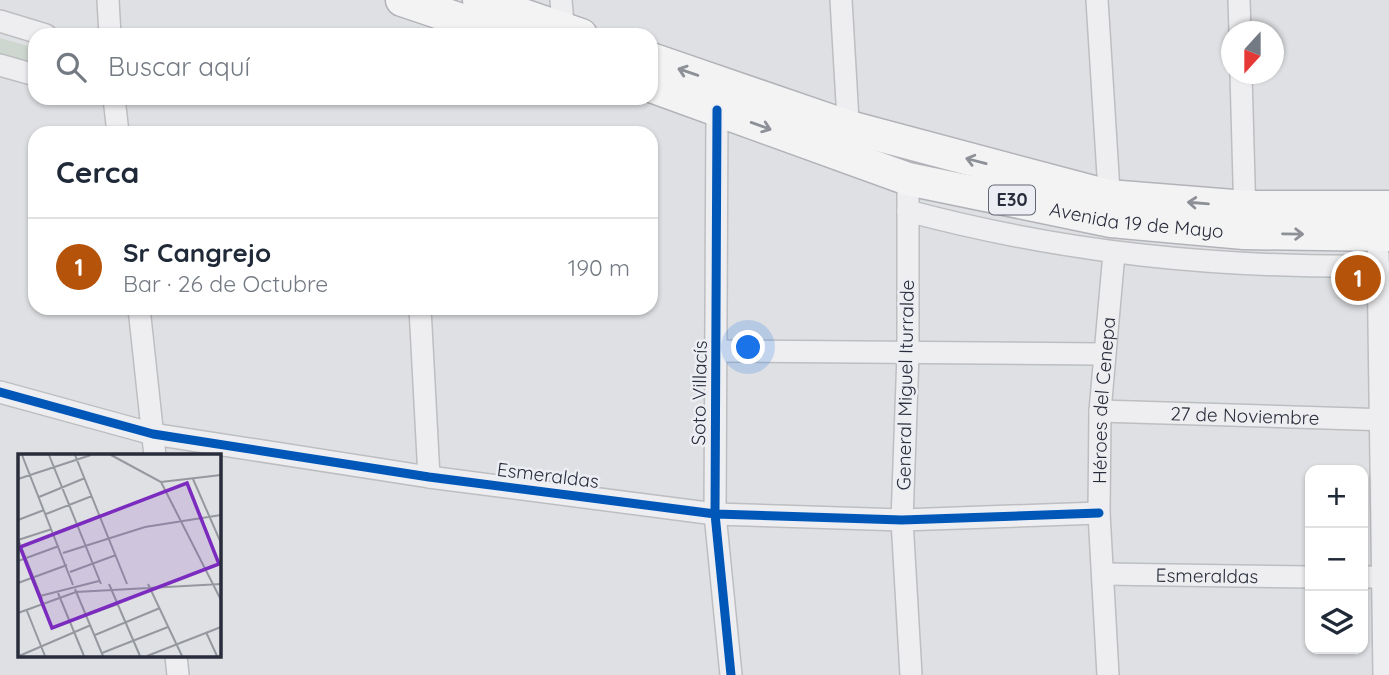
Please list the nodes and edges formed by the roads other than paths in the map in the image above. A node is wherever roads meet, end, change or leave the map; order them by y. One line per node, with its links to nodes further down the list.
1 (108, 0): 10 (street)
2 (402, 0): 11 (highway)
3 (479, 0): 9 (highway)
4 (841, 0): 21 (street)
5 (1097, 0): 24 (street)
6 (1238, 0): 8 (street)
7 (0, 21): 12 (street)
8 (1239, 21)
9 (567, 25)
10 (110, 28)
11 (485, 28)
12 (28, 30)
13 (658, 62): 21 (highway, Avenida 19 de Mayo / E30, one-way to 13)
14 (0, 65): 15 (street)
15 (28, 73)
16 (1241, 84): 26 (street)
17 (658, 89): 19 (highway, Avenida 19 de Mayo / E30)
18 (115, 105): 20 (street)
19 (717, 110): 21 (highway, Avenida 19 de Mayo / E30, one-way to 21); 32 (street, Soto Villacís)
20 (117, 126)
21 (849, 142): 22 (highway, Avenida 19 de Mayo / E30); 24 (highway, Avenida 19 de Mayo / E30, one-way to 21)
22 (908, 179): 24 (highway, Avenida 19 de Mayo / E30); 25 (street, General Miguel Iturralde)
23 (1389, 207): 26 (highway, Avenida 19 de Mayo / E30)
24 (1110, 208): 26 (highway, Avenida 19 de Mayo / E30)
25 (908, 211): 28 (street); 33 (street, General Miguel Iturralde)
26 (1245, 220): 27 (highway, Avenida 19 de Mayo / E30, one-way to 27)
27 (1382, 235): 29 (street)
28 (1114, 253): 29 (street); 34 (street, Héroes del Cenepa)
29 (1379, 266): 37 (street)
30 (140, 315): 38 (street)
31 (420, 315): 40 (street)
32 (717, 351): 33 (street); 42 (street, Soto Villacís)
33 (908, 354): 34 (street); 43 (street, General Miguel Iturralde)
34 (1103, 354): 36 (street, Héroes del Cenepa)
35 (0, 392): 38 (street, Esmeraldas)
36 (1100, 411): 37 (street, 27 de Noviembre); 41 (street, Héroes del Cenepa)
37 (1384, 420): 46 (street)
38 (153, 434): 39 (street); 40 (street, Esmeraldas)
39 (156, 454)
40 (429, 477): 42 (street, Esmeraldas)
41 (1099, 513): 43 (street, Esmeraldas); 44 (street, Héroes del Cenepa)
42 (715, 514): 43 (street, Esmeraldas); 47 (street, Soto Villacís)
43 (902, 520): 48 (street, General Miguel Iturralde)
44 (1104, 574): 45 (street, Esmeraldas); 49 (street, Héroes del Cenepa)
45 (1305, 576)
46 (1378, 577): 50 (street)
47 (731, 675)
48 (911, 675)
49 (1108, 675)
50 (1384, 675)

